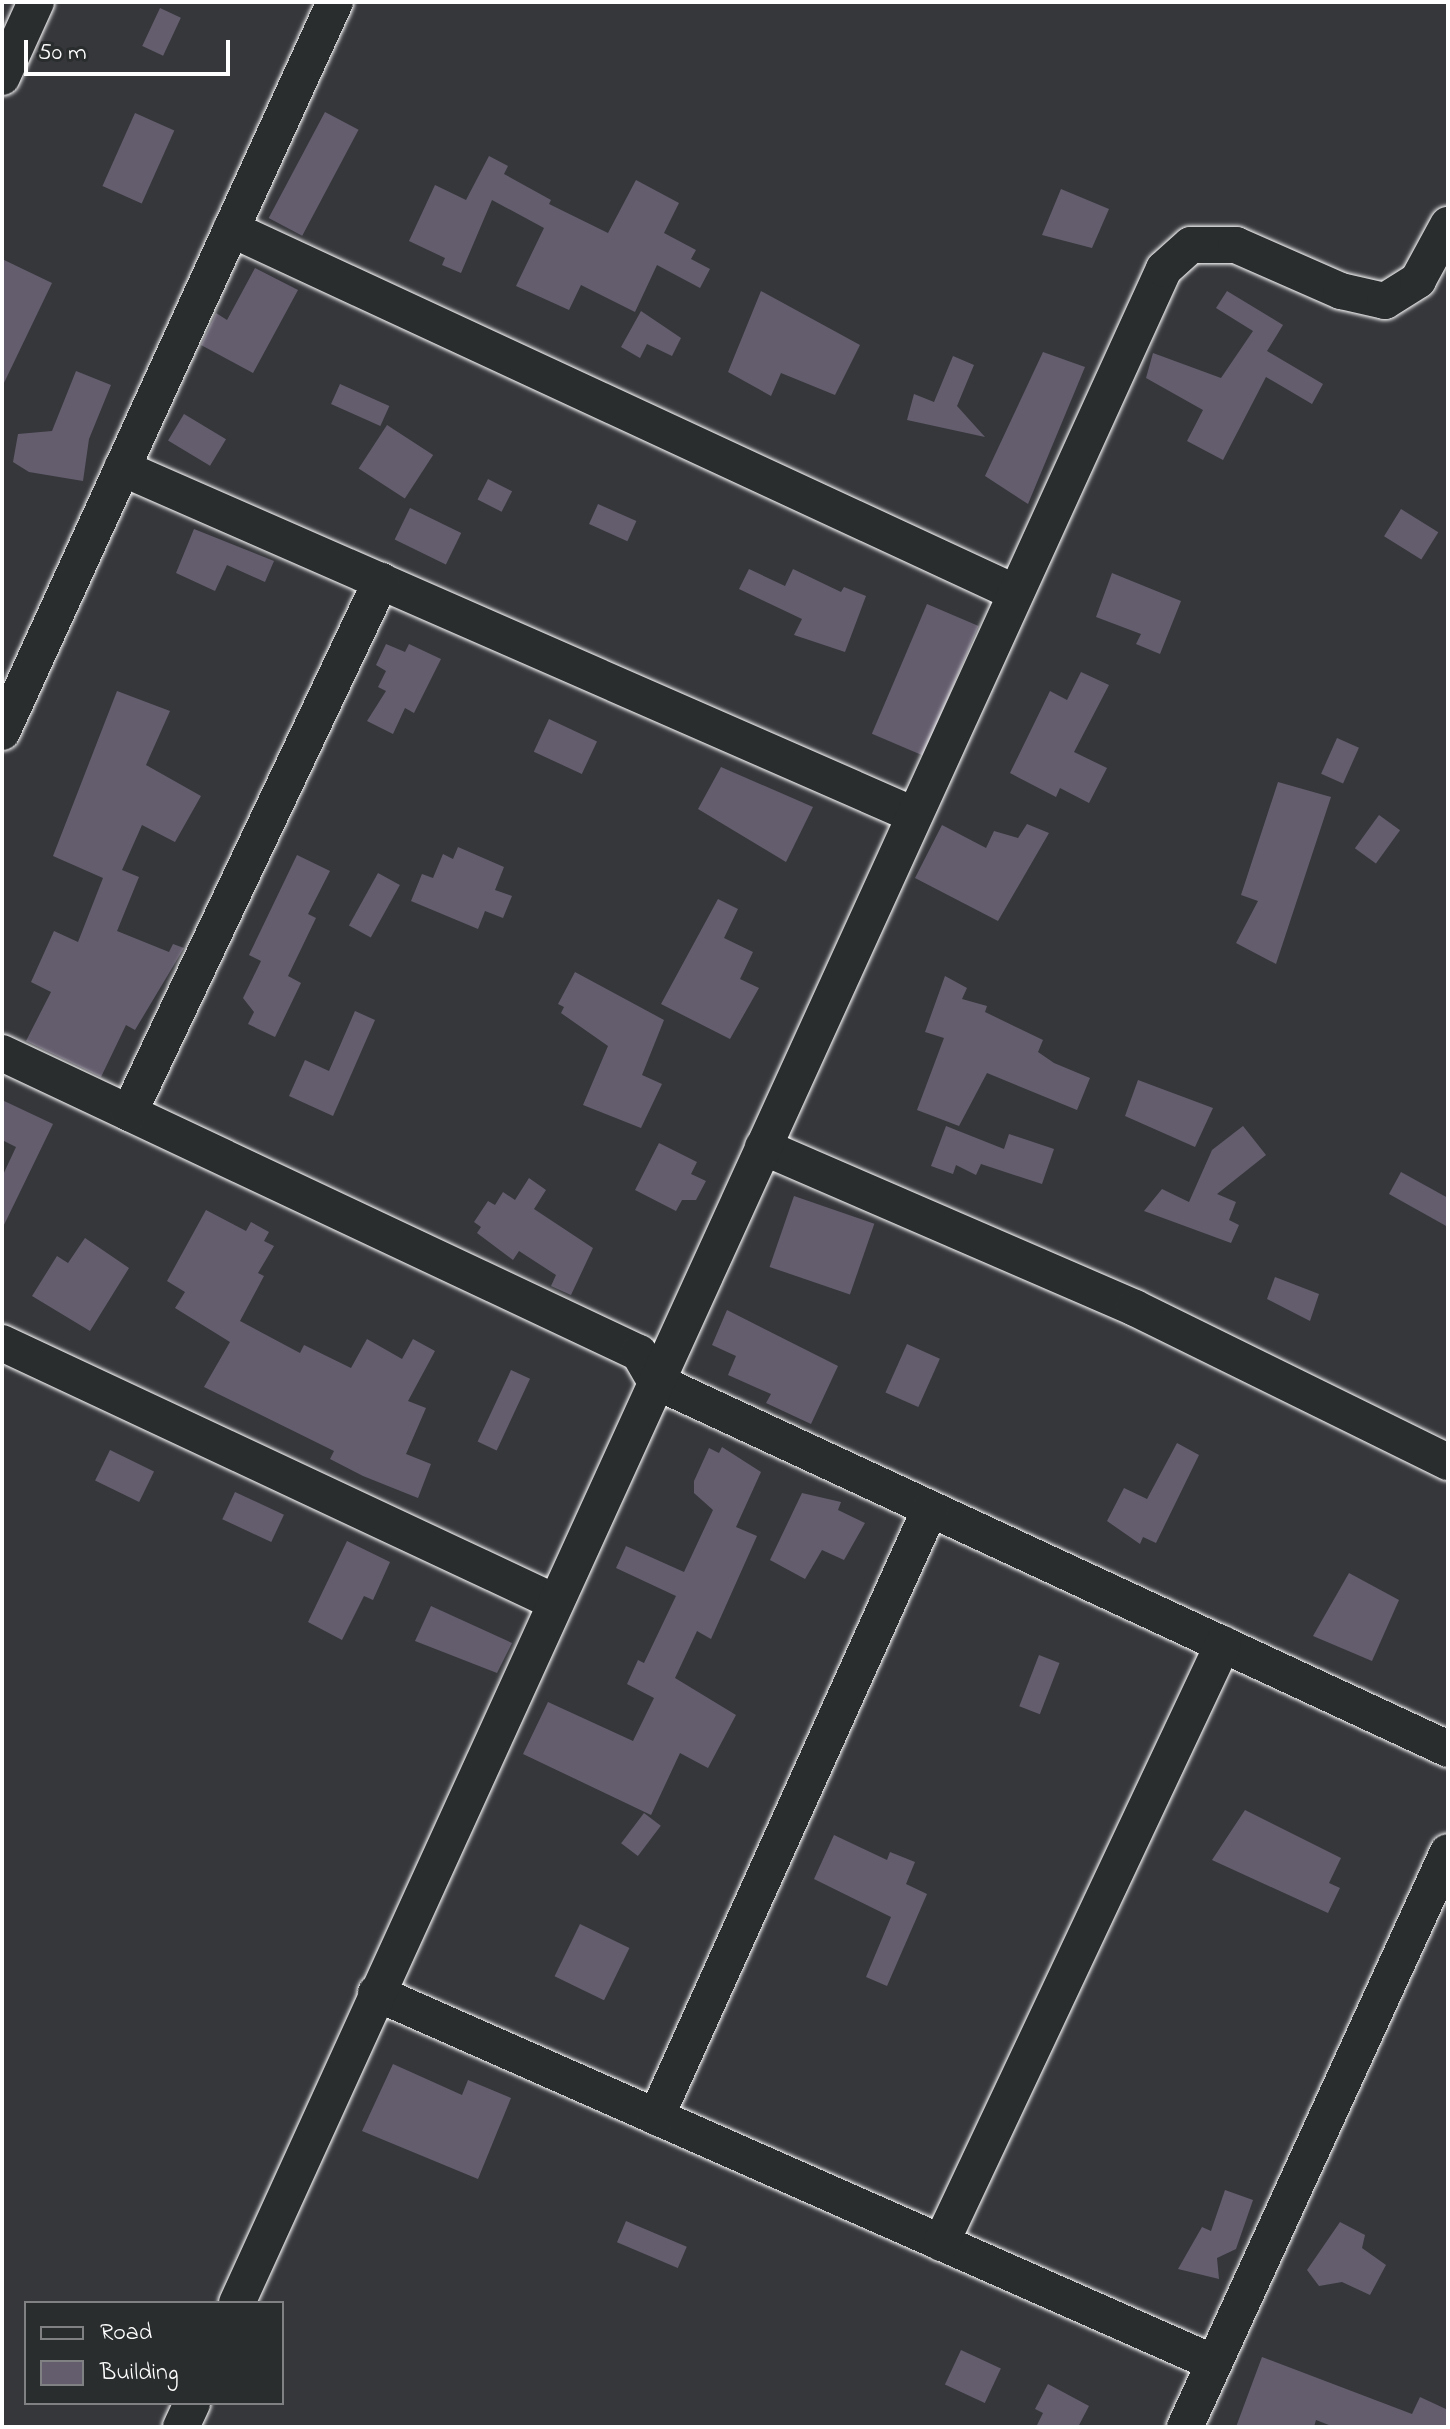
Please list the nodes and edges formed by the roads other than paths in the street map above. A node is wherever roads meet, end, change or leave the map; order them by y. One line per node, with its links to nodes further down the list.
1 (36, 2): 3 (street)
2 (335, 2): 5 (street)
3 (2, 77)
4 (1448, 225): 8 (street)
5 (231, 229): 6 (street); 8 (street)
6 (122, 468): 7 (street); 9 (street)
7 (381, 581): 11 (street); 13 (street)
8 (1016, 593): 11 (street)
9 (12, 683): 10 (street)
10 (2, 732)
11 (914, 815): 14 (street)
12 (2, 1053): 13 (street)
13 (129, 1113): 16 (street)
14 (763, 1147): 16 (street); 17 (street)
15 (2, 1343): 19 (street)
16 (655, 1381): 18 (street); 19 (street)
17 (1448, 1462)
18 (930, 1509): 20 (street); 24 (street)
19 (555, 1602): 23 (street)
20 (1223, 1644): 21 (street); 25 (street)
21 (1448, 1749)
22 (1448, 1852): 27 (street)
23 (376, 1993): 24 (street); 26 (street)
24 (656, 2117): 25 (street)
25 (941, 2243): 27 (street)
26 (238, 2301)
27 (1214, 2363): 30 (street)
28 (191, 2405): 29 (street)
29 (181, 2427)
30 (1185, 2427)

